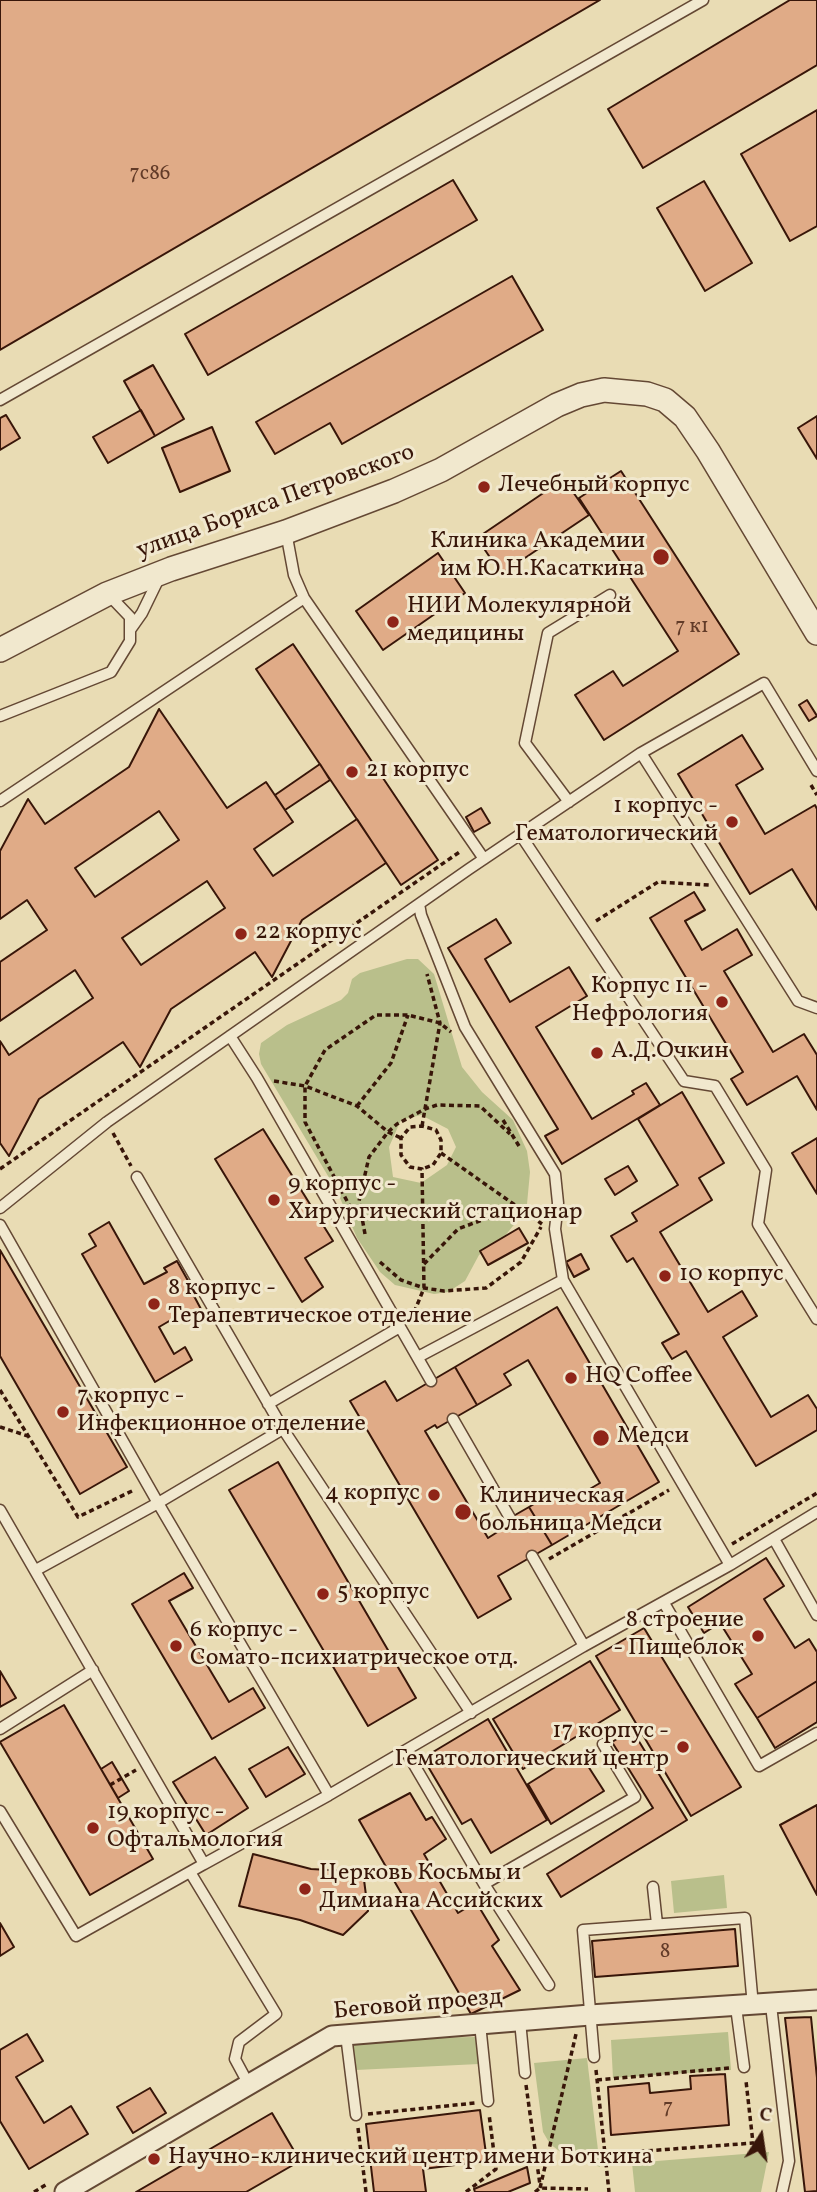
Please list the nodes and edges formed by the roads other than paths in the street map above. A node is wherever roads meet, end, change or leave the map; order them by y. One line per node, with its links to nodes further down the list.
1 (703, 0): 2 (lane)
2 (0, 400)
3 (286, 532): 4 (street, улица Бориса Петровского); 7 (lane); 9 (street, улица Бориса Петровского)
4 (162, 572): 5 (street, улица Бориса Петровского); 8 (lane)
5 (107, 594): 8 (lane); 10 (street, улица Бориса Петровского)
6 (610, 595): 15 (lane)
7 (304, 598): 14 (lane); 17 (lane)
8 (130, 631): 11 (lane)
9 (817, 633)
10 (0, 650)
11 (0, 716)
12 (641, 753): 13 (lane); 15 (lane); 19 (lane)
13 (817, 771)
14 (0, 801)
15 (569, 802): 16 (lane)
16 (520, 834): 17 (lane); 25 (lane)
17 (484, 859): 18 (lane)
18 (419, 904): 20 (lane); 24 (lane)
19 (817, 1008)
20 (230, 1036): 22 (lane); 26 (lane)
21 (137, 1177): 29 (lane)
22 (0, 1208)
23 (0, 1226): 32 (lane)
24 (563, 1280): 27 (lane); 38 (lane)
25 (817, 1319)
26 (402, 1332): 27 (lane); 29 (lane)
27 (418, 1357): 28 (lane)
28 (431, 1381)
29 (268, 1404): 31 (lane)
30 (453, 1419): 35 (lane)
31 (283, 1429): 32 (lane); 44 (lane)
32 (155, 1504): 39 (lane); 49 (lane)
33 (0, 1510): 39 (lane)
34 (817, 1512): 36 (lane)
35 (510, 1518)
36 (774, 1539): 38 (lane); 41 (lane)
37 (535, 1561): 42 (lane)
38 (730, 1565): 40 (lane)
39 (36, 1570): 43 (lane)
40 (664, 1603): 42 (lane); 46 (lane)
41 (817, 1615)
42 (584, 1646): 44 (lane)
43 (93, 1670): 45 (lane); 51 (lane)
44 (471, 1713): 48 (lane)
45 (0, 1729)
46 (817, 1733)
47 (604, 1744): 53 (lane)
48 (406, 1751): 49 (lane); 53 (lane)
49 (329, 1795): 51 (lane)
50 (0, 1811): 52 (lane)
51 (204, 1864): 52 (lane)
52 (190, 1872): 66 (lane)
53 (484, 1884): 56 (lane)
54 (653, 1887): 55 (lane)
55 (657, 1924): 58 (lane); 60 (lane)
56 (550, 1985)
57 (817, 2001): 58 (street, Беговой проезд)
58 (753, 2006): 60 (street, Беговой проезд); 64 (lane); 70 (lane)
59 (520, 2021): 60 (street, Беговой проезд); 61 (street, Беговой проезд); 65 (lane)
60 (584, 2021): 63 (lane)
61 (480, 2024): 62 (street, Беговой проезд); 67 (lane)
62 (346, 2035): 66 (street, Беговой проезд); 68 (lane)
63 (594, 2057)
64 (744, 2067)
65 (525, 2073)
66 (249, 2085): 69 (street, Беговой проезд)
67 (488, 2101)
68 (356, 2115)
69 (65, 2192)
70 (782, 2192)

